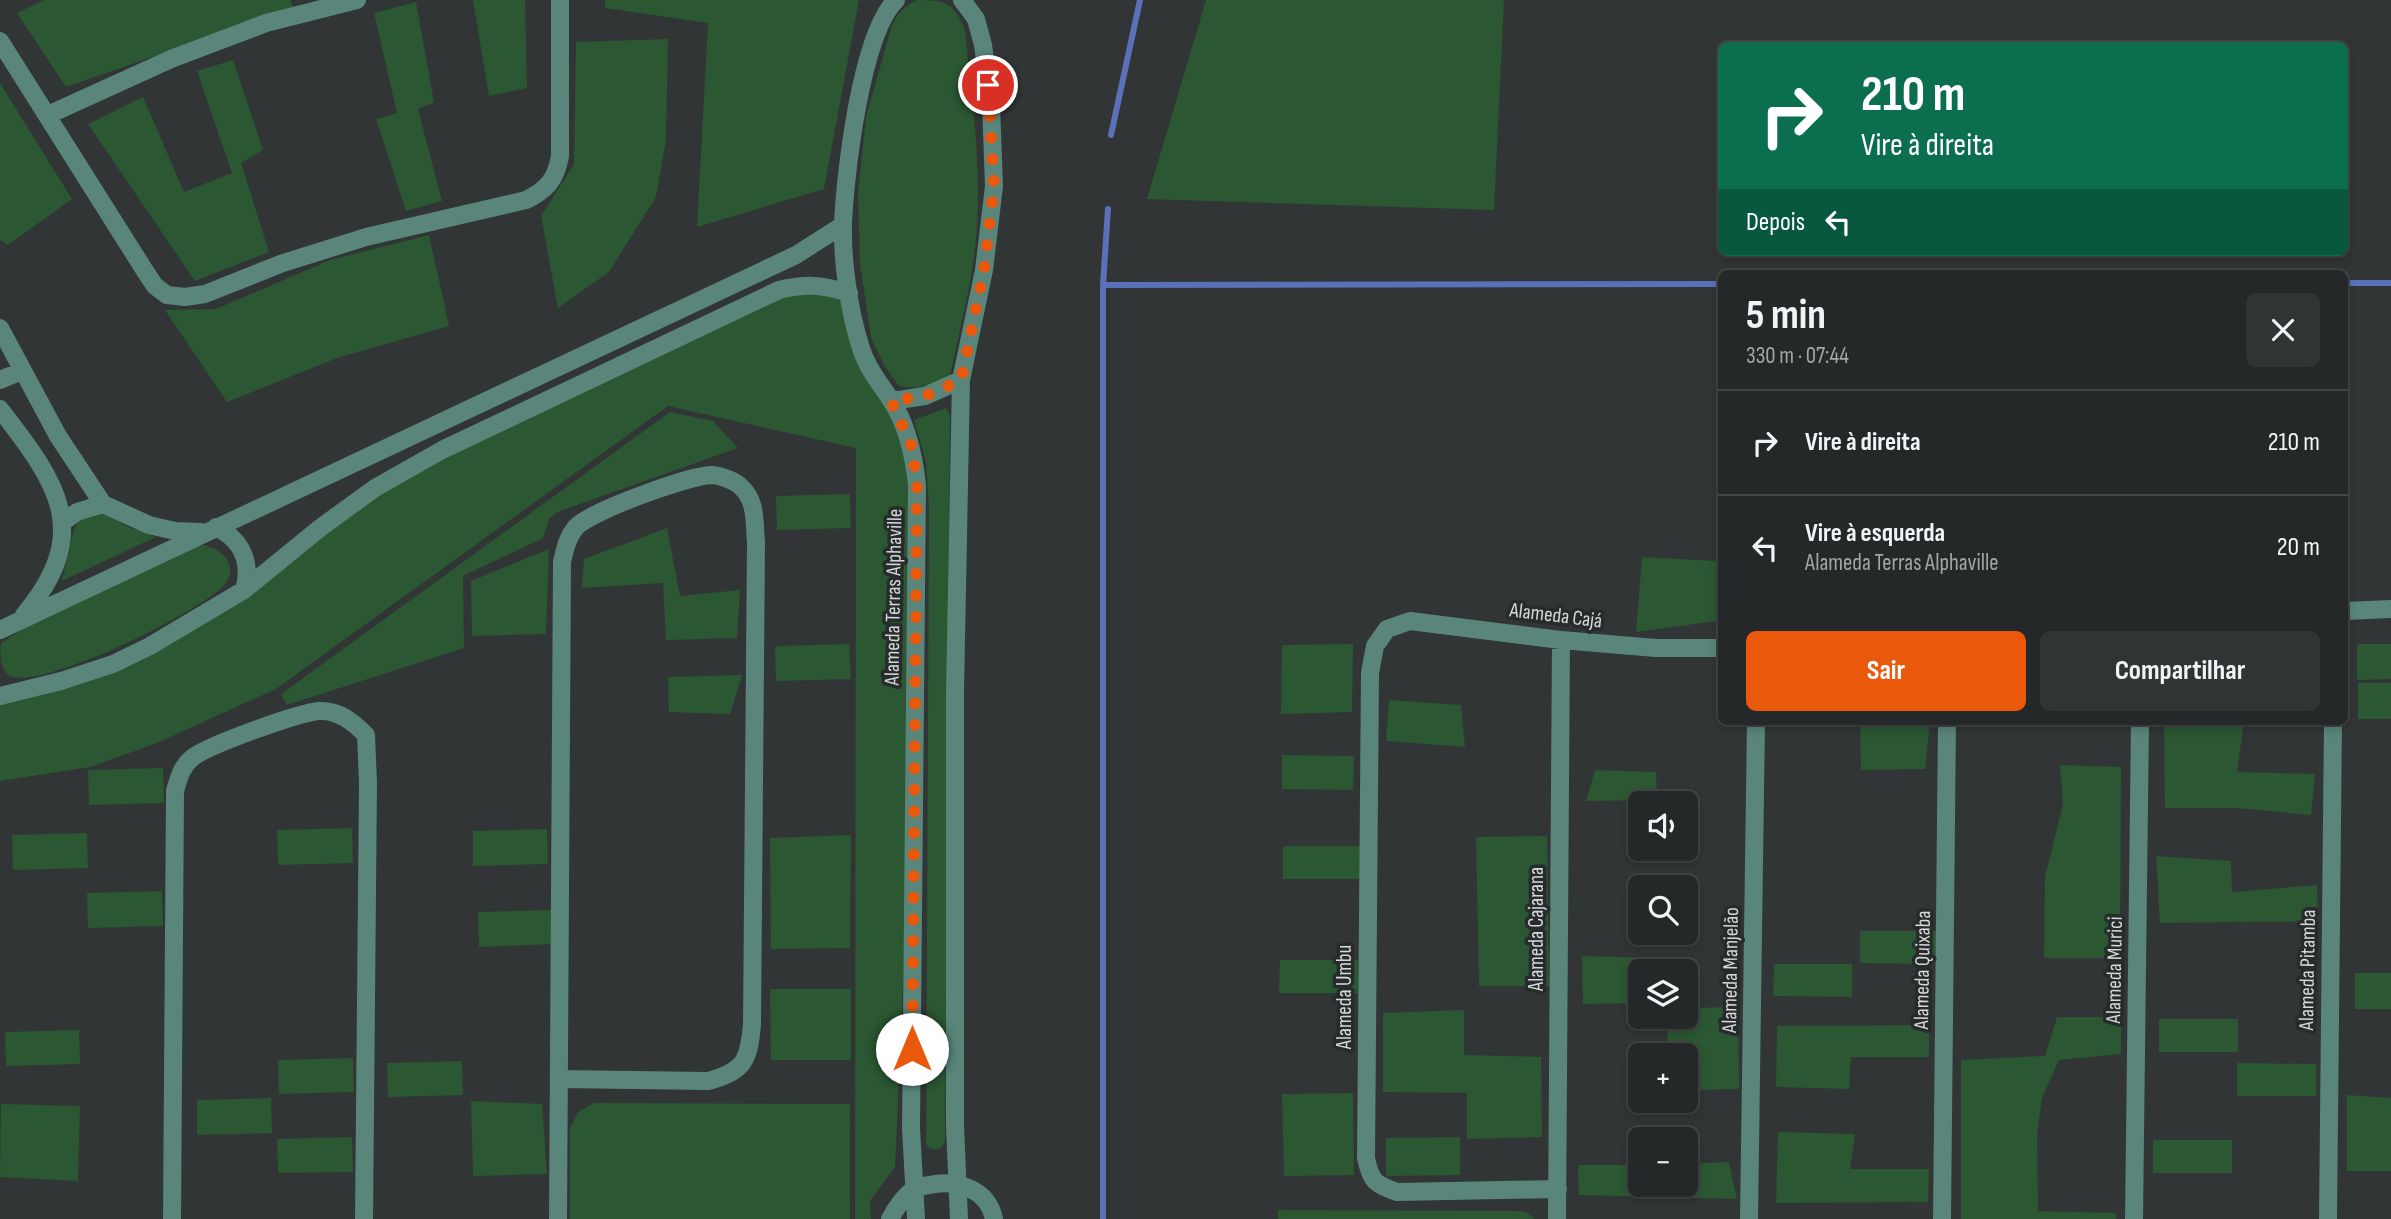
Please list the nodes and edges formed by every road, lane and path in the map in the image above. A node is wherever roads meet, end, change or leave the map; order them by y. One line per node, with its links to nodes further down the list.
1 (357, 0): 6 (street)
2 (560, 0): 6 (street)
3 (896, 0): 7 (street, Alameda Terras Alphaville)
4 (962, 0): 12 (street)
5 (0, 41): 6 (street)
6 (48, 115)
7 (843, 225): 8 (street, Alameda Terras Alphaville); 17 (street)
8 (849, 293): 13 (street, Alameda Terras Alphaville); 18 (street)
9 (0, 328): 10 (street)
10 (22, 371): 11 (street); 15 (street)
11 (0, 380)
12 (961, 380): 13 (street); 32 (street)
13 (891, 401): 33 (street, Alameda Terras Alphaville)
14 (0, 409): 16 (street)
15 (103, 504): 16 (street); 17 (street)
16 (63, 523): 21 (street)
17 (210, 530): 18 (street); 21 (street)
18 (244, 590): 26 (street)
19 (2391, 608): 20 (street)
20 (2348, 611)
21 (20, 620): 23 (street)
22 (1387, 629): 24 (street, Alameda Cajá); 34 (street, Alameda Umbu)
23 (0, 631)
24 (1561, 640): 25 (street, Alameda Cajá); 34 (street, Alameda Cajarana)
25 (1718, 648)
26 (2, 692)
27 (1756, 725): 43 (street, Alameda Manjelão)
28 (1947, 725): 44 (street, Alameda Quixaba)
29 (2140, 725): 45 (street, Alameda Murici)
30 (2333, 725): 46 (street, Alameda Pitamba)
31 (560, 1079): 31 (street); 37 (street)
32 (957, 1183): 33 (street); 40 (street); 41 (street)
33 (915, 1188): 38 (street); 39 (street, Alameda Terras Alphaville)
34 (1558, 1189): 42 (street, Alameda Cajarana)
35 (172, 1219): 36 (street)
36 (364, 1219)
37 (558, 1219)
38 (890, 1219)
39 (916, 1219)
40 (959, 1219)
41 (994, 1219)
42 (1557, 1219)
43 (1749, 1219)
44 (1942, 1219)
45 (2134, 1219)
46 (2328, 1219)

